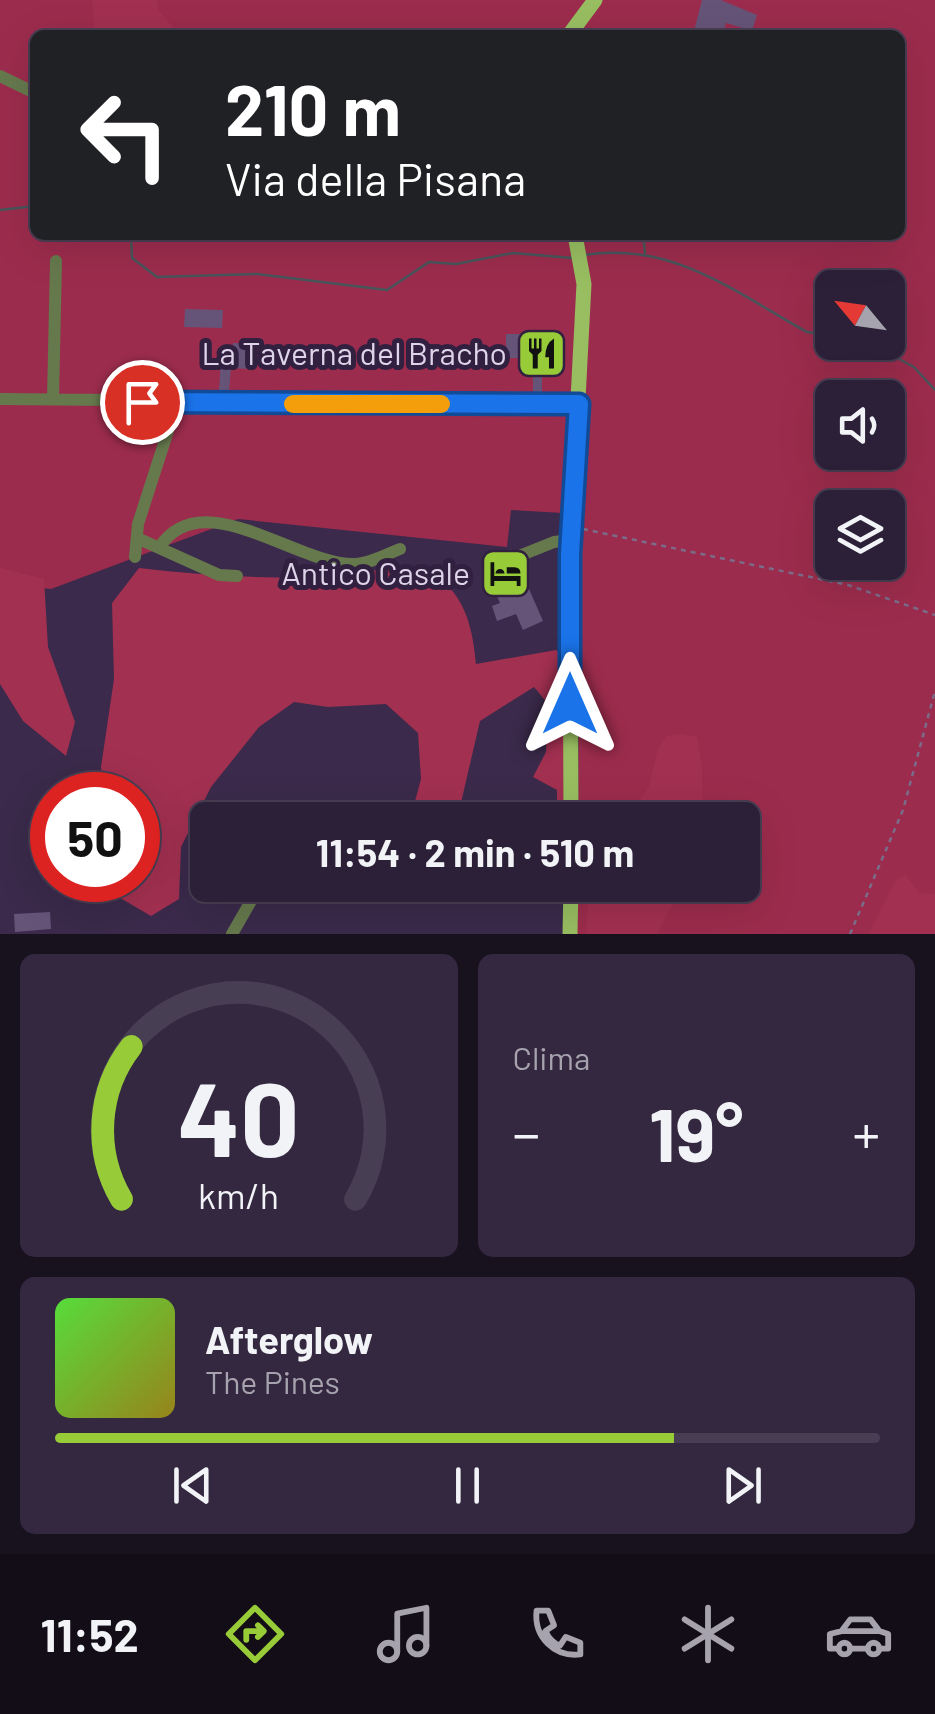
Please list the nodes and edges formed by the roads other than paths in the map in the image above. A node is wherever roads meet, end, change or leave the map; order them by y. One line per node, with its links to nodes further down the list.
1 (595, 0): 2 (main road)
2 (573, 30)
3 (0, 76): 4 (street)
4 (30, 91)
5 (576, 240): 10 (main road)
6 (56, 261): 8 (street)
7 (0, 398): 8 (street)
8 (53, 400): 9 (street)
9 (177, 404): 10 (street); 12 (street)
10 (579, 404): 11 (main road)
11 (571, 533): 15 (street); 18 (main road)
12 (137, 538): 13 (street); 16 (street)
13 (158, 548): 14 (street); 17 (street)
14 (400, 550)
15 (519, 556)
16 (135, 557)
17 (237, 576)
18 (571, 802)
19 (250, 902): 21 (street)
20 (571, 902): 22 (main road)
21 (232, 934)
22 (570, 934)

